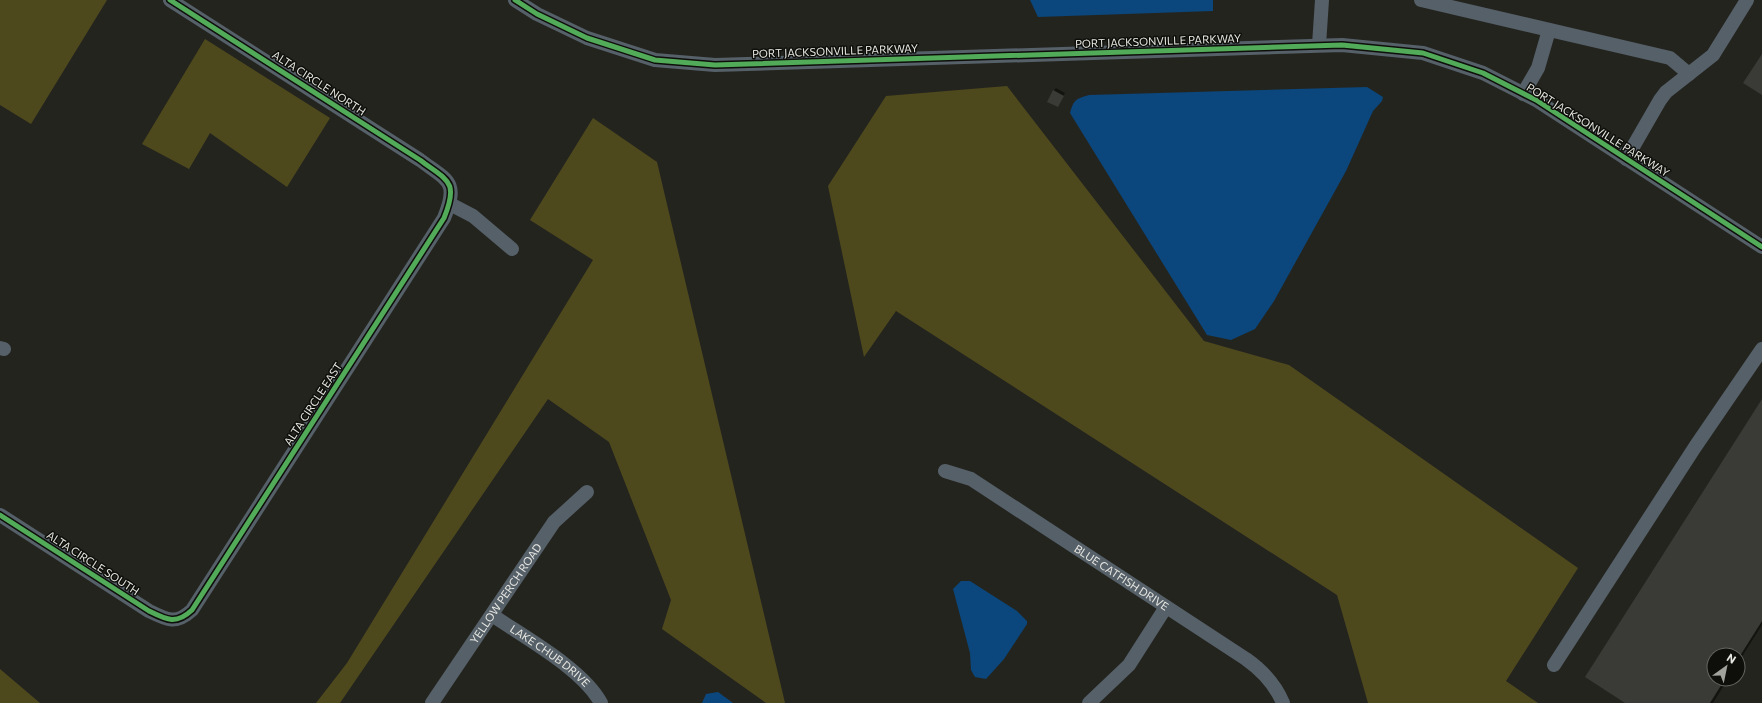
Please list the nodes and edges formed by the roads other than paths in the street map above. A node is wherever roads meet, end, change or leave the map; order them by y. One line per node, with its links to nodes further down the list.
1 (170, 0): 11 (street, ALTA CIRCLE NORTH)
2 (515, 0): 7 (street, PORT JACKSONVILLE PARKWAY)
3 (1322, 0): 7 (street)
4 (1421, 0): 6 (street)
5 (1747, 0): 8 (street)
6 (1549, 30): 8 (street); 9 (street)
7 (1319, 45): 9 (street, PORT JACKSONVILLE PARKWAY)
8 (1689, 74): 10 (street)
9 (1523, 94): 10 (street, PORT JACKSONVILLE PARKWAY)
10 (1626, 159): 13 (street, PORT JACKSONVILLE PARKWAY)
11 (452, 190): 12 (street, ALTA CIRCLE EAST)
12 (450, 204): 14 (street); 21 (street, ALTA CIRCLE EAST)
13 (1762, 247)
14 (512, 249)
15 (1762, 349): 22 (street)
16 (945, 471): 19 (street, BLUE CATFISH DRIVE)
17 (587, 492): 20 (street, YELLOW PERCH ROAD)
18 (0, 515): 21 (street, ALTA CIRCLE SOUTH)
19 (1166, 607): 25 (street); 26 (street, BLUE CATFISH DRIVE)
20 (492, 615): 23 (street, YELLOW PERCH ROAD); 24 (street, LAKE CHUB DRIVE)
21 (177, 619)
22 (1554, 665)
23 (432, 703)
24 (601, 703)
25 (1089, 703)
26 (1283, 703)

